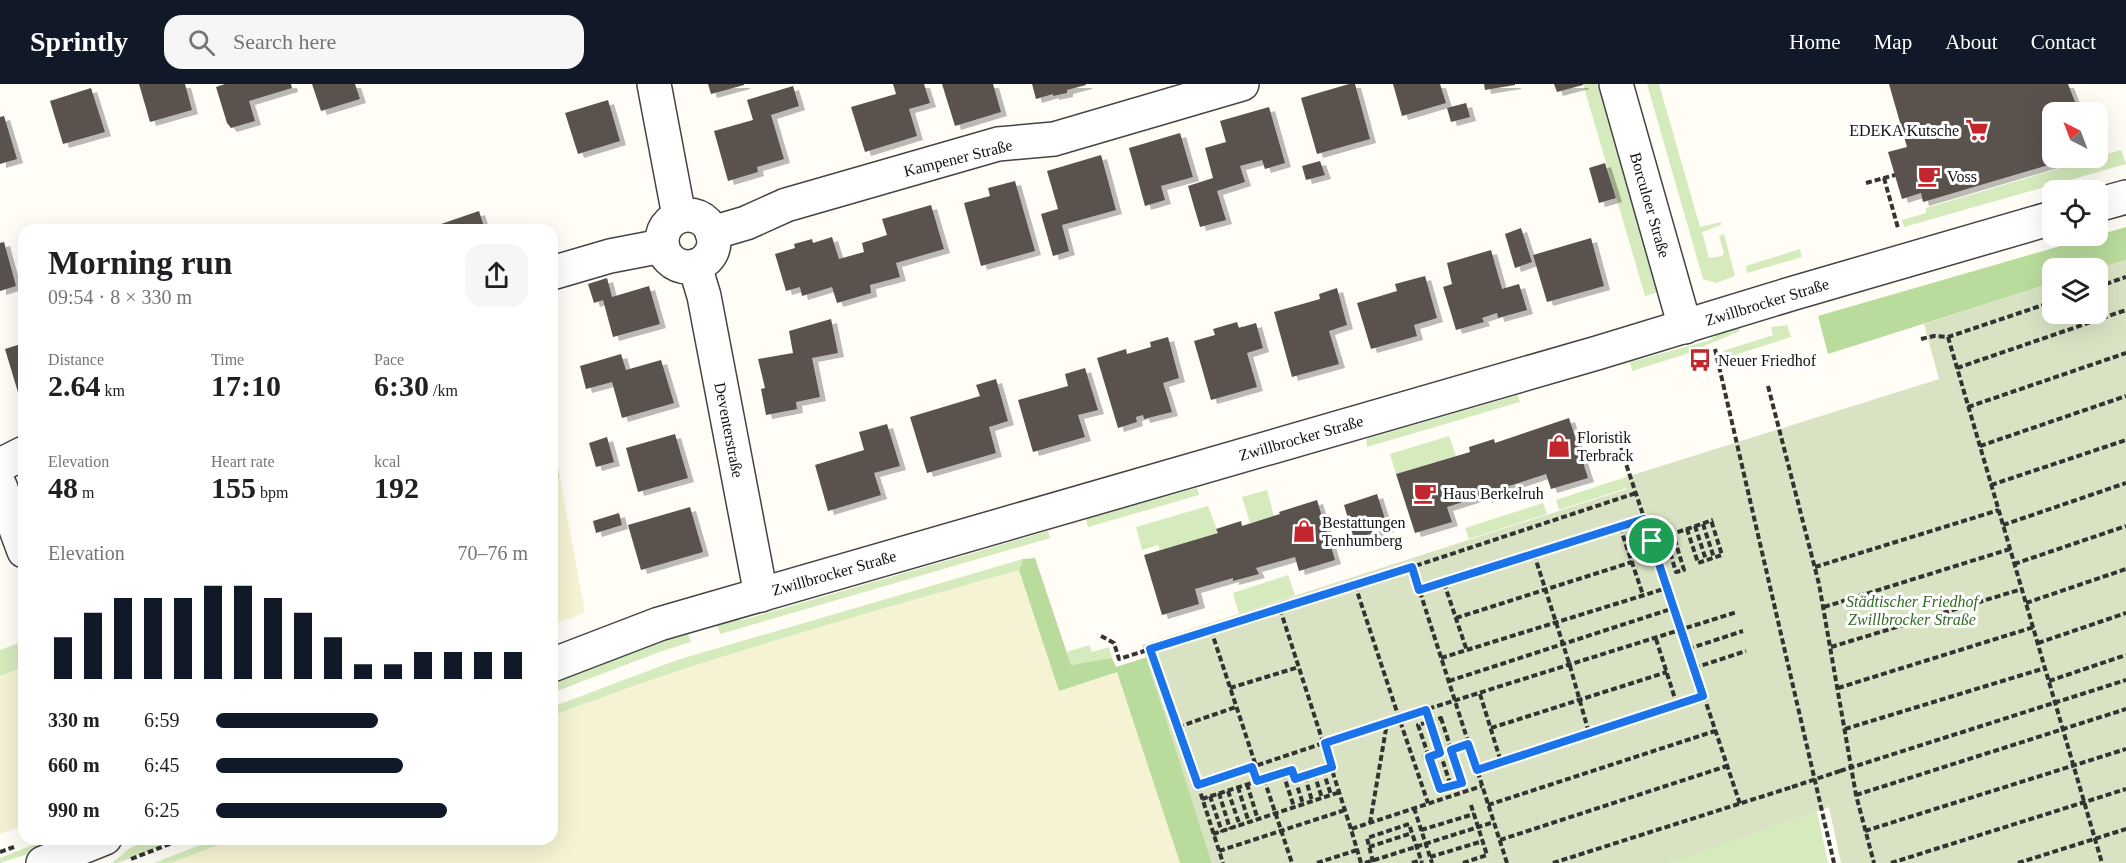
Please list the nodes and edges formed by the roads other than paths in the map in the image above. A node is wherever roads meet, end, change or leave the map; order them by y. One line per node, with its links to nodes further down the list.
1 (654, 84): 6 (street)
2 (1242, 84): 8 (street, Kampener Straße)
3 (1616, 84): 12 (street, Borculoer Straße)
4 (2126, 197): 5 (street)
5 (2108, 203)
6 (679, 216): 8 (street); 9 (street)
7 (2042, 221): 12 (street, Zwillbrocker Straße)
8 (712, 233): 10 (street)
9 (662, 246): 10 (street); 11 (street)
10 (695, 266): 17 (street, Deventerstraße)
11 (558, 271)
12 (1685, 327): 17 (street, Zwillbrocker Straße)
13 (18, 456): 14 (street)
14 (0, 465)
15 (0, 486): 16 (street)
16 (18, 535)
17 (761, 595): 18 (street, Zwillbrocker Straße)
18 (558, 663)
19 (88, 845): 20 (street)
20 (43, 863)

